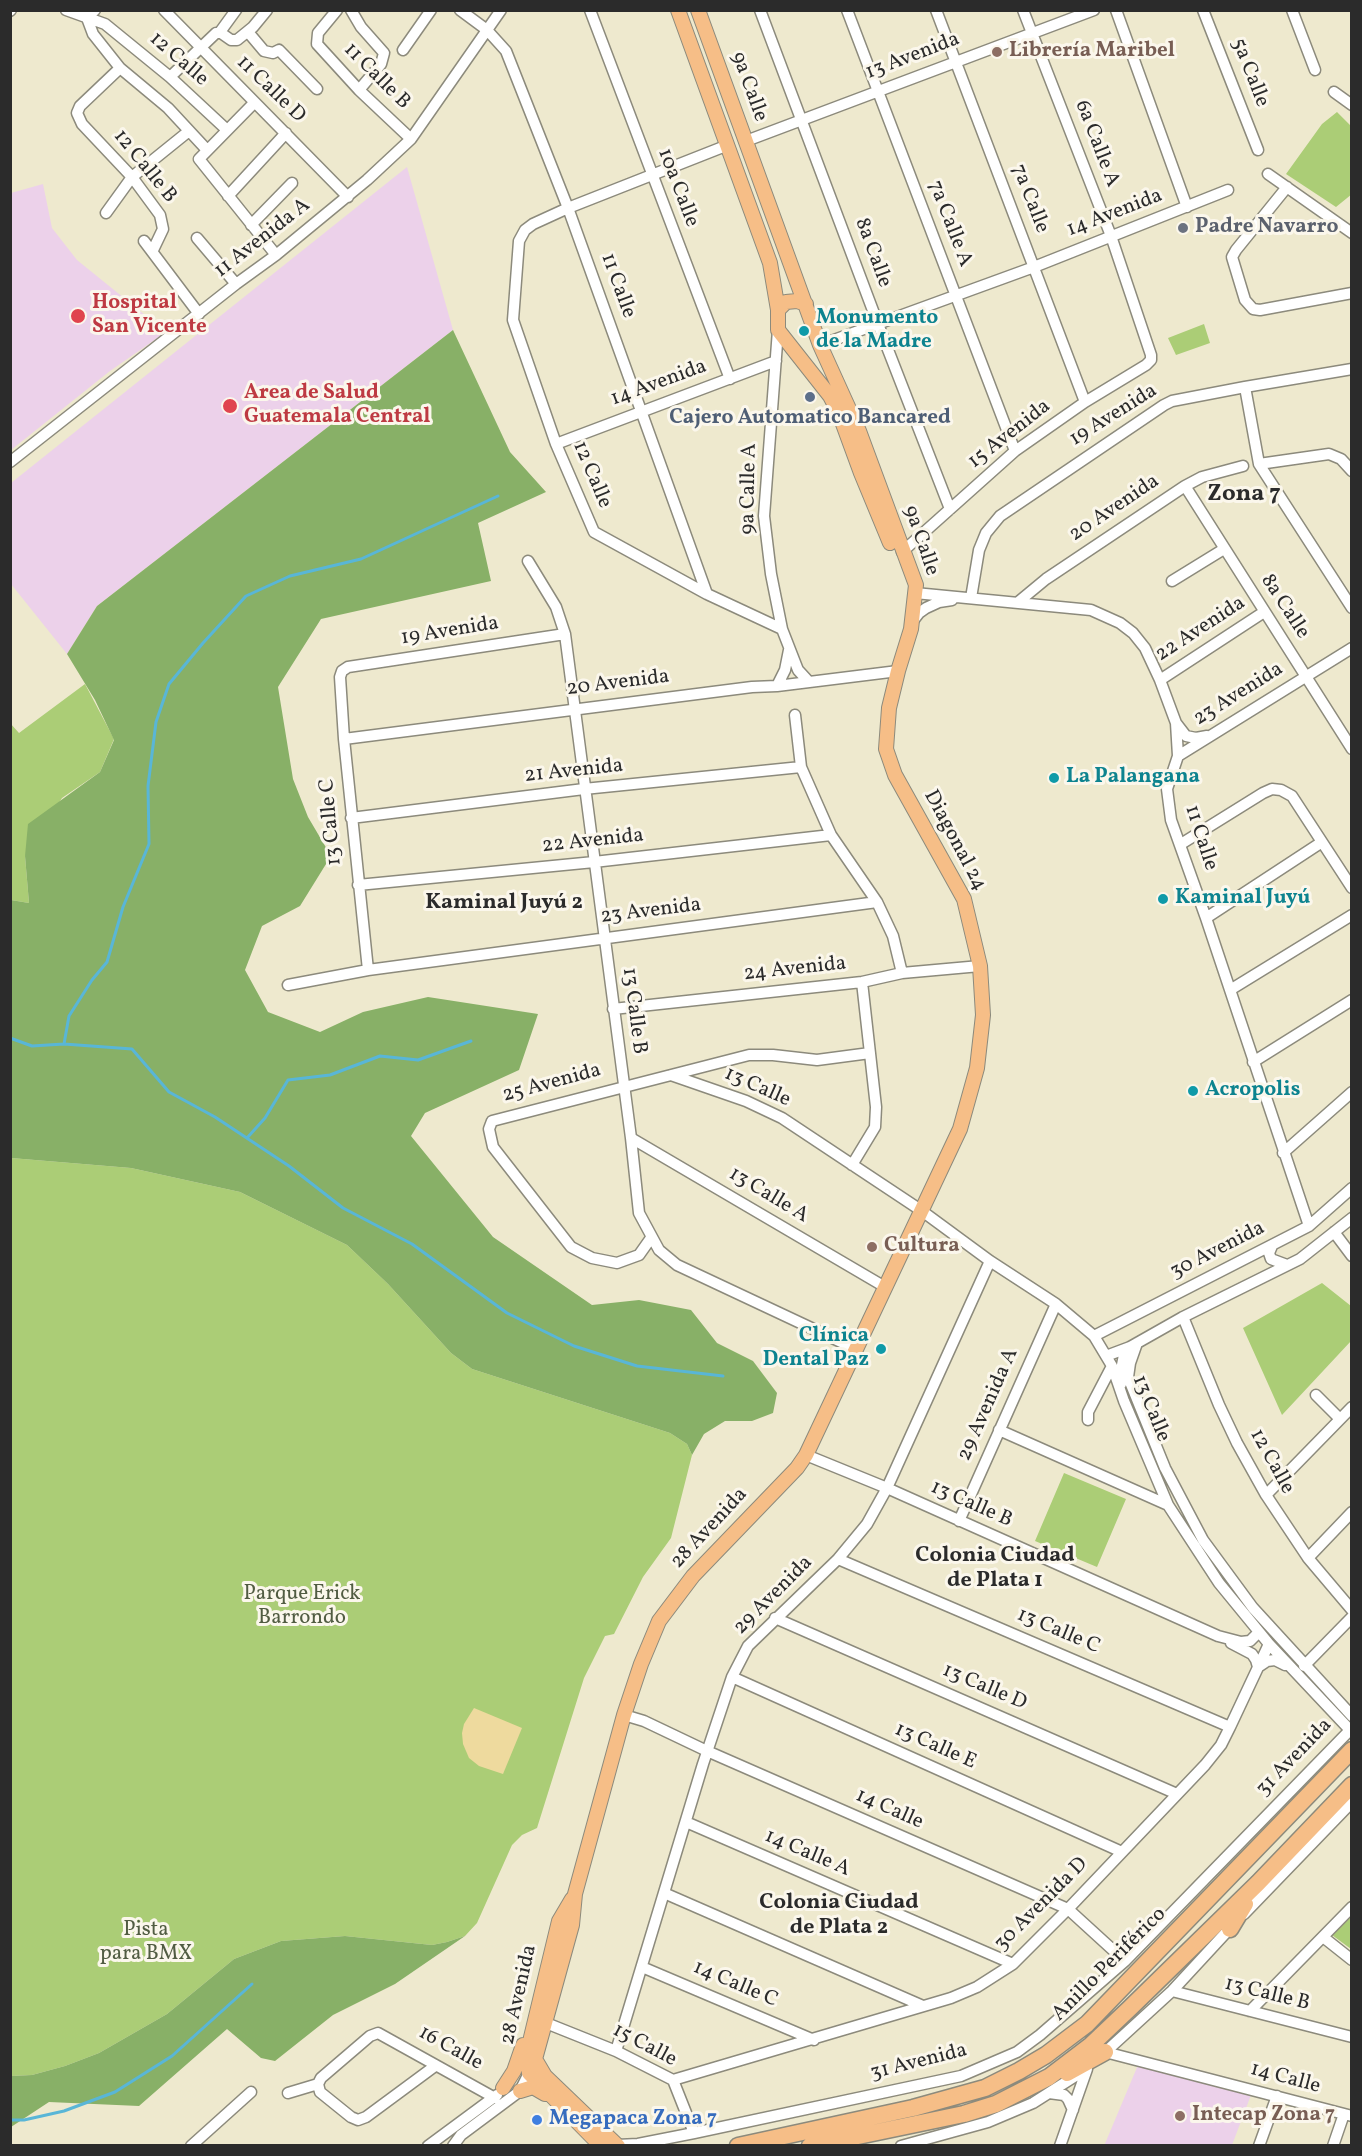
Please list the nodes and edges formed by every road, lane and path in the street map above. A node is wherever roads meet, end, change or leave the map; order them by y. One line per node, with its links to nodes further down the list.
1 (55, 10): 21 (street, 12 Calle)
2 (164, 10): 27 (street, 11 Calle D)
3 (236, 10): 24 (street)
4 (267, 10): 25 (street)
5 (337, 10): 34 (street, 11 Calle B)
6 (351, 10): 34 (street)
7 (431, 10): 28 (street)
8 (460, 10): 23 (street, 11 Calle)
9 (501, 10): 23 (street, 11 Avenida A)
10 (590, 10): 49 (street, 10a Calle)
11 (678, 10): 45 (main road, 9a Calle)
12 (698, 10): 44 (main road, 9a Calle)
13 (760, 10): 39 (street, 8a Calle)
14 (847, 10): 35 (street, 7a Calle A)
15 (936, 10): 29 (street, 7a Calle)
16 (1023, 10): 26 (street, 6a Calle A)
17 (1094, 10): 26 (street, 13 Avenida)
18 (1116, 10): 56 (street, 14 Avenida)
19 (1203, 10): 47 (street, 5a Calle)
20 (1292, 10): 31 (street)
21 (68, 12): 22 (street, 12 Calle)
22 (91, 14): 30 (street); 32 (street, 12 Calle)
23 (487, 30): 43 (street, 11 Avenida A); 57 (street, 11 Calle)
24 (220, 32): 25 (street); 27 (street)
25 (248, 32): 33 (street)
26 (1032, 34): 29 (street, 13 Avenida); 61 (street, 6a Calle A)
27 (200, 48): 32 (street); 37 (street, 11 Calle D)
28 (403, 50)
29 (955, 63): 35 (street, 13 Avenida); 66 (street, 7a Calle)
30 (120, 68): 41 (street); 50 (street, 12 Calle B)
31 (1315, 70)
32 (170, 77): 40 (street, 12 Calle)
33 (317, 89)
34 (359, 90): 43 (street, 11 Calle B)
35 (878, 92): 39 (street, 13 Avenida); 69 (street, 7a Calle A)
36 (1334, 92): 38 (street)
37 (255, 103): 40 (street); 42 (street, 11 Calle D)
38 (1352, 105)
39 (801, 120): 44 (street, 13 Avenida); 73 (street, 8a Calle)
40 (227, 130): 46 (street)
41 (189, 131): 46 (street); 50 (street)
42 (286, 133): 54 (street); 55 (street, 11 Calle D)
43 (411, 139): 55 (street, 11 Avenida A)
44 (746, 141): 70 (main road, 9a Calle)
45 (728, 145): 49 (street); 71 (main road, 9a Calle)
46 (207, 150): 54 (street)
47 (1258, 150)
48 (1268, 174): 52 (street)
49 (651, 175): 57 (street); 79 (street, 10a Calle)
50 (132, 177): 58 (street); 64 (street, 12 Calle B)
51 (292, 183): 59 (street)
52 (1287, 187): 60 (street); 68 (street)
53 (1228, 190): 56 (street, 14 Avenida)
54 (228, 196): 59 (street)
55 (348, 197): 65 (street, 11 Avenida A)
56 (1187, 207): 61 (street, 14 Avenida)
57 (568, 208): 82 (street, 11 Calle); 83 (street, 12 Calle)
58 (106, 213)
59 (250, 225): 65 (street)
60 (1352, 233)
61 (1110, 236): 66 (street, 14 Avenida); 76 (street, 6a Calle A)
62 (197, 238): 67 (street)
63 (144, 241): 64 (street)
64 (153, 250): 72 (street)
65 (276, 255): 67 (street, 11 Avenida A)
66 (1034, 267): 69 (street, 14 Avenida); 81 (street, 7a Calle)
67 (236, 284): 72 (street, 11 Avenida A)
68 (1352, 293)
69 (955, 294): 73 (street, 14 Avenida); 84 (street, 7a Calle A)
70 (806, 304): 71 (main road); 75 (main road, 9a Calle)
71 (778, 310): 74 (main road, 9a Calle)
72 (199, 314): 85 (street, 11 Avenida A)
73 (878, 324): 75 (street, 14 Avenida); 90 (street, 8a Calle)
74 (778, 330): 77 (street, 9a Calle A); 95 (main road, 9a Calle)
75 (820, 345): 92 (main road, 9a Calle)
76 (1151, 360): 81 (street, 15 Avenida)
77 (776, 362): 79 (street, 14 Avenida); 102 (street, 9a Calle A)
78 (1352, 369): 80 (street, 19 Avenida)
79 (730, 379): 82 (street, 14 Avenida)
80 (1245, 387): 86 (street); 97 (street, 19 Avenida)
81 (1085, 402): 84 (street, 15 Avenida)
82 (642, 411): 83 (street, 14 Avenida); 96 (street, 11 Calle)
83 (556, 444): 96 (street, 12 Calle)
84 (1015, 452): 90 (street, 15 Avenida)
85 (10, 462)
86 (1259, 464): 88 (street); 99 (street)
87 (1243, 466): 89 (street, 20 Avenida)
88 (1352, 471)
89 (1185, 486): 91 (street, 8a Calle); 98 (street, 20 Avenida)
90 (950, 508): 92 (street, 15 Avenida)
91 (1224, 549): 94 (street); 100 (street, 8a Calle)
92 (902, 552): 95 (main road, 9a Calle)
93 (528, 561): 103 (street, 13 Calle B)
94 (1172, 581)
95 (915, 593): 97 (street, 11 Calle); 101 (main road, Diagonal 24)
96 (707, 594): 102 (street, 12 Calle)
97 (967, 598): 98 (street, 11 Calle); 101 (street, 11 Calle)
98 (1017, 603): 109 (street, 11 Calle)
99 (1352, 608)
100 (1264, 612): 108 (street, 8a Calle); 109 (street, 22 Avenida)
101 (912, 622): 107 (main road, Diagonal 24)
102 (782, 629): 104 (street, 9a Calle A)
103 (565, 634): 106 (street, 19 Avenida); 112 (street, 13 Calle B)
104 (789, 647): 110 (street, 9a Calle A); 111 (street)
105 (1352, 648): 108 (street, 23 Avenida)
106 (342, 671): 116 (street, 13 Calle C)
107 (898, 671): 110 (street, 20 Avenida); 132 (main road, Diagonal 24)
108 (1306, 676): 115 (street, 23 Avenida); 117 (street, 8a Calle)
109 (1160, 680): 114 (street, 11 Calle)
110 (809, 682): 111 (street, 20 Avenida)
111 (777, 686): 112 (street, 20 Avenida)
112 (574, 710): 116 (street, 20 Avenida); 120 (street, 13 Calle B)
113 (795, 715): 119 (street)
114 (1176, 723): 115 (street); 118 (street, 11 Calle)
115 (1213, 734): 118 (street, 23 Avenida)
116 (344, 739): 121 (street, 13 Calle C)
117 (1352, 749)
118 (1178, 756): 124 (street, 11 Calle)
119 (801, 767): 120 (street, 21 Avenida); 122 (street)
120 (585, 789): 121 (street, 21 Avenida); 125 (street, 13 Calle B)
121 (351, 818): 126 (street, 13 Calle C)
122 (831, 835): 125 (street, 22 Avenida); 128 (street)
123 (1322, 842): 124 (street); 127 (street); 130 (street)
124 (1180, 844): 130 (street, 11 Calle)
125 (594, 862): 126 (street, 22 Avenida); 131 (street, 13 Calle B)
126 (358, 885): 133 (street, 13 Calle C)
127 (1352, 888)
128 (877, 902): 131 (street, 23 Avenida); 134 (street)
129 (1352, 915): 137 (street)
130 (1206, 918): 137 (street, 11 Calle)
131 (604, 937): 133 (street, 23 Avenida); 139 (street, 13 Calle B)
132 (980, 966): 134 (street, 24 Avenida); 149 (main road, Diagonal 24)
133 (368, 970): 136 (street, 23 Avenida)
134 (902, 973): 135 (street, 24 Avenida)
135 (862, 982): 139 (street, 24 Avenida); 140 (street)
136 (288, 985)
137 (1230, 990): 141 (street, 11 Calle)
138 (1352, 1000): 141 (street)
139 (613, 1009): 143 (street, 13 Calle B)
140 (870, 1053): 142 (street, 25 Avenida); 147 (street)
141 (1253, 1062): 146 (street, 11 Calle)
142 (672, 1075): 143 (street, 25 Avenida); 147 (street, 13 Calle)
143 (623, 1086): 145 (street, 13 Calle B); 153 (street, 25 Avenida)
144 (1352, 1092): 146 (street)
145 (631, 1138): 153 (street, 13 Calle B); 158 (street, 13 Calle A)
146 (1283, 1153): 151 (street, 11 Calle)
147 (852, 1166): 149 (street, 13 Calle)
148 (1352, 1188): 151 (street, 30 Avenida)
149 (922, 1211): 156 (street, 13 Calle); 158 (main road, 28 Avenida)
150 (1352, 1218): 152 (street, 30 Avenida)
151 (1309, 1226): 154 (street, 30 Avenida)
152 (1334, 1232): 155 (street); 157 (street, 30 Avenida)
153 (651, 1238): 163 (street, 13 Calle B)
154 (1272, 1246): 157 (street); 161 (street, 30 Avenida)
155 (1352, 1256)
156 (990, 1261): 159 (street, 13 Calle); 172 (street, 29 Avenida)
157 (1287, 1265): 160 (street, 30 Avenida)
158 (885, 1287): 163 (main road, 28 Avenida)
159 (1056, 1304): 161 (street, 13 Calle); 170 (street, 29 Avenida A)
160 (1183, 1317): 162 (street, 30 Avenida); 173 (street, 12 Calle)
161 (1094, 1336): 164 (street, 13 Calle)
162 (1133, 1345): 164 (street, 30 Avenida); 165 (street); 185 (street, 13 Calle)
163 (856, 1349): 171 (main road, 28 Avenida)
164 (1109, 1361): 165 (street, 13 Calle); 169 (street)
165 (1120, 1390): 174 (street, 13 Calle)
166 (1316, 1395): 168 (street)
167 (1352, 1407): 168 (street)
168 (1340, 1419): 173 (street)
169 (1088, 1420)
170 (999, 1430): 174 (street); 176 (street, 29 Avenida A)
171 (806, 1455): 172 (street, 13 Calle B); 189 (main road, 28 Avenida)
172 (887, 1488): 176 (street, 13 Calle B); 178 (street, 29 Avenida)
173 (1266, 1495): 177 (street, 12 Calle)
174 (1168, 1505): 182 (street, 13 Calle)
175 (1352, 1512): 177 (street)
176 (959, 1521): 183 (street, 13 Calle B)
177 (1308, 1558): 179 (street, 12 Calle)
178 (838, 1559): 181 (street, 29 Avenida); 191 (street, 13 Calle C)
179 (1352, 1610)
180 (1352, 1617): 185 (street)
181 (775, 1618): 188 (street, 29 Avenida); 196 (street, 13 Calle D)
182 (1258, 1632): 183 (street, 13 Calle B); 184 (street, 13 Calle)
183 (1218, 1635): 186 (street, 13 Calle B)
184 (1269, 1644): 186 (street, 30 Avenida D); 187 (street, 13 Calle)
185 (1304, 1666): 190 (street, 13 Calle)
186 (1258, 1667): 187 (street); 191 (street, 30 Avenida D)
187 (1291, 1668): 192 (street, 13 Calle)
188 (732, 1677): 194 (street, 29 Avenida); 199 (street, 13 Calle E)
189 (624, 1715): 194 (street, 14 Calle); 213 (main road, 28 Avenida)
190 (1352, 1716)
191 (1230, 1727): 196 (street, 30 Avenida D)
192 (1351, 1729): 207 (street, 31 Avenida)
193 (1352, 1750): 240 (highway, Anillo Periférico)
194 (707, 1751): 198 (street, 29 Avenida); 203 (street, 14 Calle)
195 (1352, 1785): 200 (highway, Anillo Periférico)
196 (1177, 1794): 199 (street, 30 Avenida D)
197 (1352, 1802): 204 (street)
198 (686, 1822): 201 (street, 29 Avenida); 208 (street, 14 Calle A)
199 (1122, 1852): 203 (street, 30 Avenida D)
200 (1258, 1883): 204 (highway); 225 (highway, Anillo Periférico)
201 (664, 1893): 209 (street, 29 Avenida); 211 (street)
202 (1352, 1907): 205 (street)
203 (1068, 1909): 207 (street, 14 Calle); 208 (street, 30 Avenida D)
204 (1230, 1929): 210 (street)
205 (1323, 1937): 206 (street); 212 (street)
206 (1352, 1960)
207 (1125, 1961): 234 (street, 31 Avenida)
208 (1013, 1964): 211 (street, 30 Avenida D)
209 (642, 1967): 215 (street, 14 Calle C); 216 (street, 29 Avenida)
210 (1172, 1991): 212 (street, 13 Calle B); 217 (street)
211 (923, 2006): 215 (street, 30 Avenida D)
212 (1250, 2011): 214 (street, 13 Calle B)
213 (540, 2022): 216 (street, 15 Calle); 218 (main road, 28 Avenida); 221 (main road, 28 Avenida); 229 (main road)
214 (1352, 2037)
215 (814, 2040): 222 (street, 30 Avenida D)
216 (616, 2051): 222 (street, 15 Calle)
217 (1105, 2052): 220 (street); 225 (highway); 230 (street, 14 Calle)
218 (535, 2060): 221 (street); 223 (main road)
219 (435, 2066): 224 (street, 16 Calle); 224 (street); 229 (street, 16 Calle)
220 (1087, 2069): 225 (street); 232 (street)
221 (530, 2073): 223 (street); 226 (street); 229 (street); 231 (main road)
222 (673, 2080): 234 (street, 15 Calle)
223 (554, 2083): 239 (main road)
224 (318, 2084): 228 (street)
225 (1048, 2085): 232 (street); 241 (highway, Anillo Periférico); 242 (street)
226 (520, 2091): 231 (main road); 237 (street)
227 (251, 2092): 235 (street)
228 (288, 2093)
229 (499, 2093): 236 (street)
230 (1278, 2097): 233 (street, 14 Calle); 244 (street)
231 (555, 2100): 238 (main road)
232 (1072, 2110): 243 (street)
233 (1348, 2115): 245 (street)
234 (694, 2133): 239 (street, 31 Avenida)
235 (191, 2145)
236 (428, 2145)
237 (453, 2145)
238 (601, 2145)
239 (617, 2145)
240 (738, 2145)
241 (810, 2145)
242 (901, 2145)
243 (1060, 2145)
244 (1259, 2145)
245 (1332, 2145)

